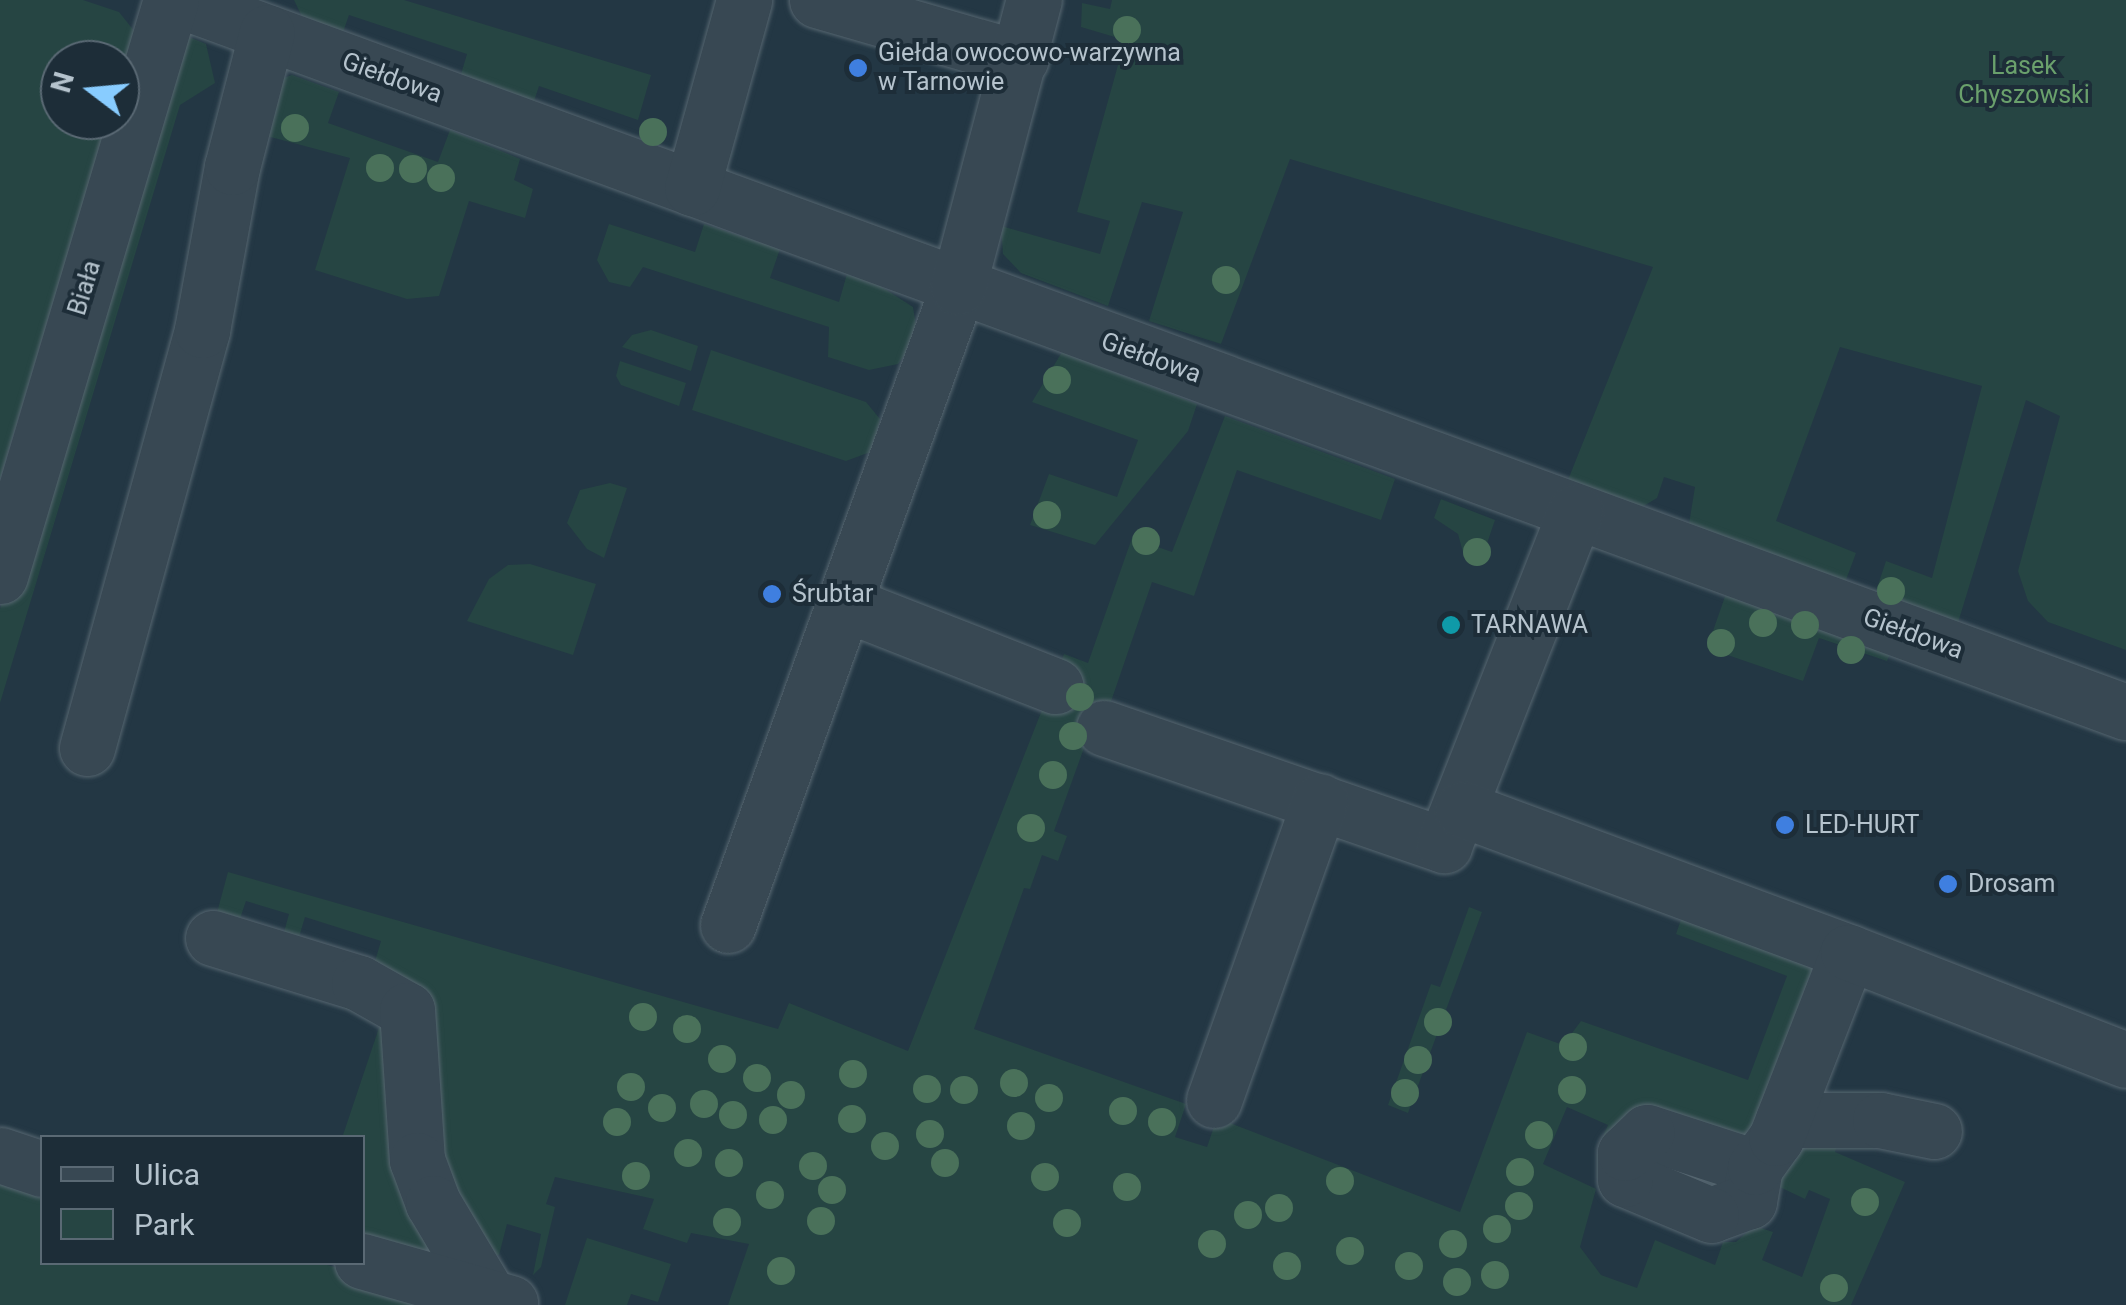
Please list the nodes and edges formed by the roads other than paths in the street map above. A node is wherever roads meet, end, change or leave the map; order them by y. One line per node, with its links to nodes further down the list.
1 (175, 0): 5 (street, Giełdowa); 10 (street, Biała)
2 (744, 0): 7 (street)
3 (817, 0): 6 (street)
4 (1034, 0): 6 (street)
5 (267, 32): 7 (street, Giełdowa); 15 (street)
6 (1020, 58): 8 (street)
7 (692, 188): 8 (street, Giełdowa)
8 (958, 287): 9 (street, Giełdowa); 11 (street)
9 (1575, 512): 13 (street, Giełdowa); 17 (street)
10 (0, 576)
11 (846, 604): 12 (street); 18 (street)
12 (1054, 686)
13 (2126, 712)
14 (1104, 728): 16 (street)
15 (87, 748)
16 (1320, 801): 17 (street); 22 (street)
17 (1462, 809): 20 (street)
18 (728, 925)
19 (213, 938): 29 (street)
20 (1848, 952): 21 (street); 23 (street)
21 (2126, 1060)
22 (1214, 1100)
23 (1782, 1120): 24 (street); 27 (street)
24 (1934, 1131)
25 (0, 1155): 26 (street)
26 (40, 1167)
27 (1754, 1168)
28 (365, 1263): 29 (street)
29 (503, 1301)

